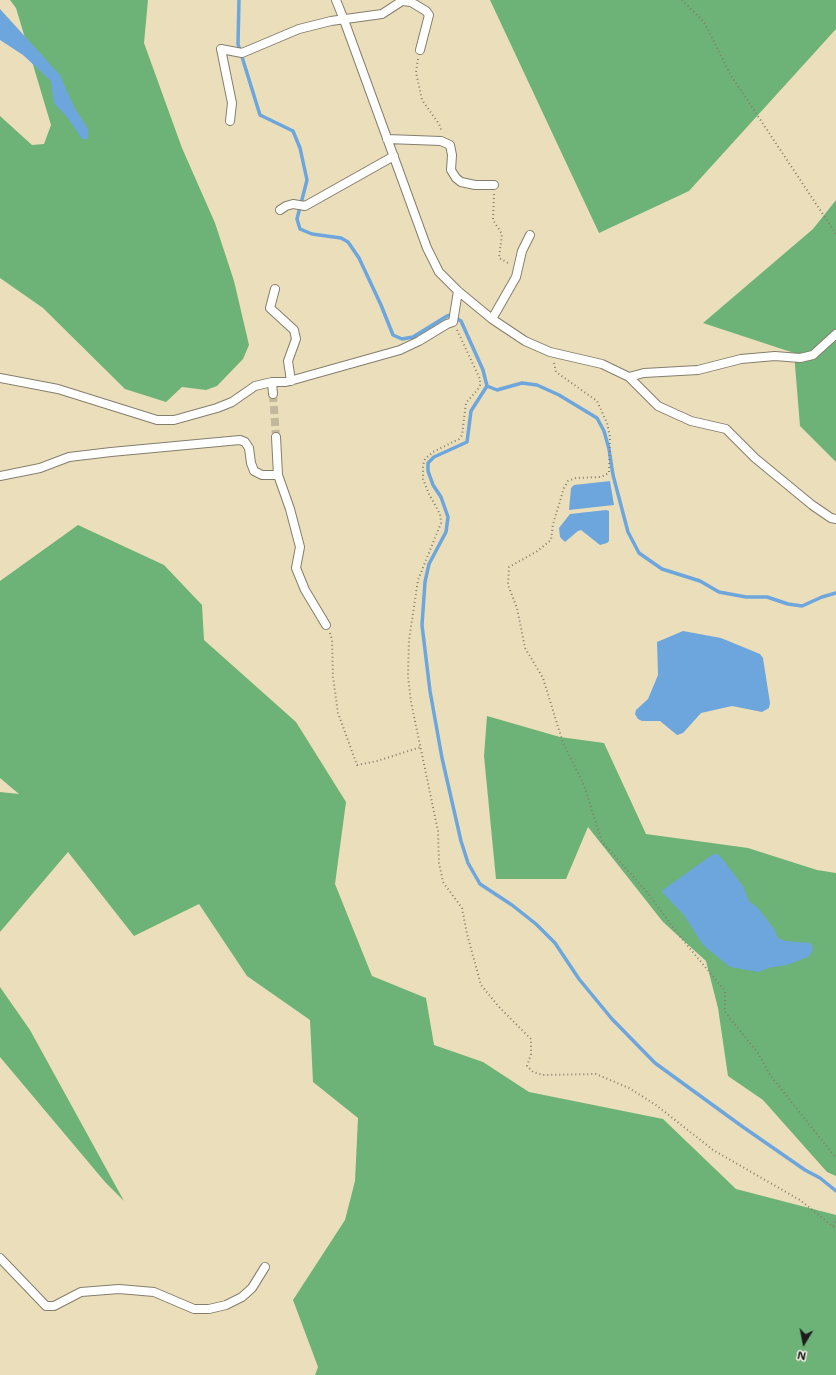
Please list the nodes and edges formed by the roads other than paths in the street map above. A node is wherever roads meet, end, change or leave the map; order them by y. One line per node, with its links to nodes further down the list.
1 (336, 0): 2 (street)
2 (344, 20): 3 (street); 4 (street); 5 (street)
3 (420, 50)
4 (230, 121)
5 (387, 138): 6 (street); 7 (street)
6 (394, 156): 8 (street); 11 (street)
7 (494, 185)
8 (280, 210)
9 (530, 235): 12 (street)
10 (275, 289): 16 (street)
11 (458, 291): 12 (street); 16 (street)
12 (492, 319): 14 (street)
13 (836, 334): 14 (street)
14 (629, 377): 22 (street)
15 (0, 378): 17 (street)
16 (292, 381): 17 (street)
17 (272, 382): 18 (street)
18 (273, 394)
19 (276, 437): 20 (street)
20 (278, 475): 21 (street); 23 (street)
21 (0, 476)
22 (836, 519)
23 (326, 625)
24 (0, 1258): 25 (street)
25 (265, 1267)

